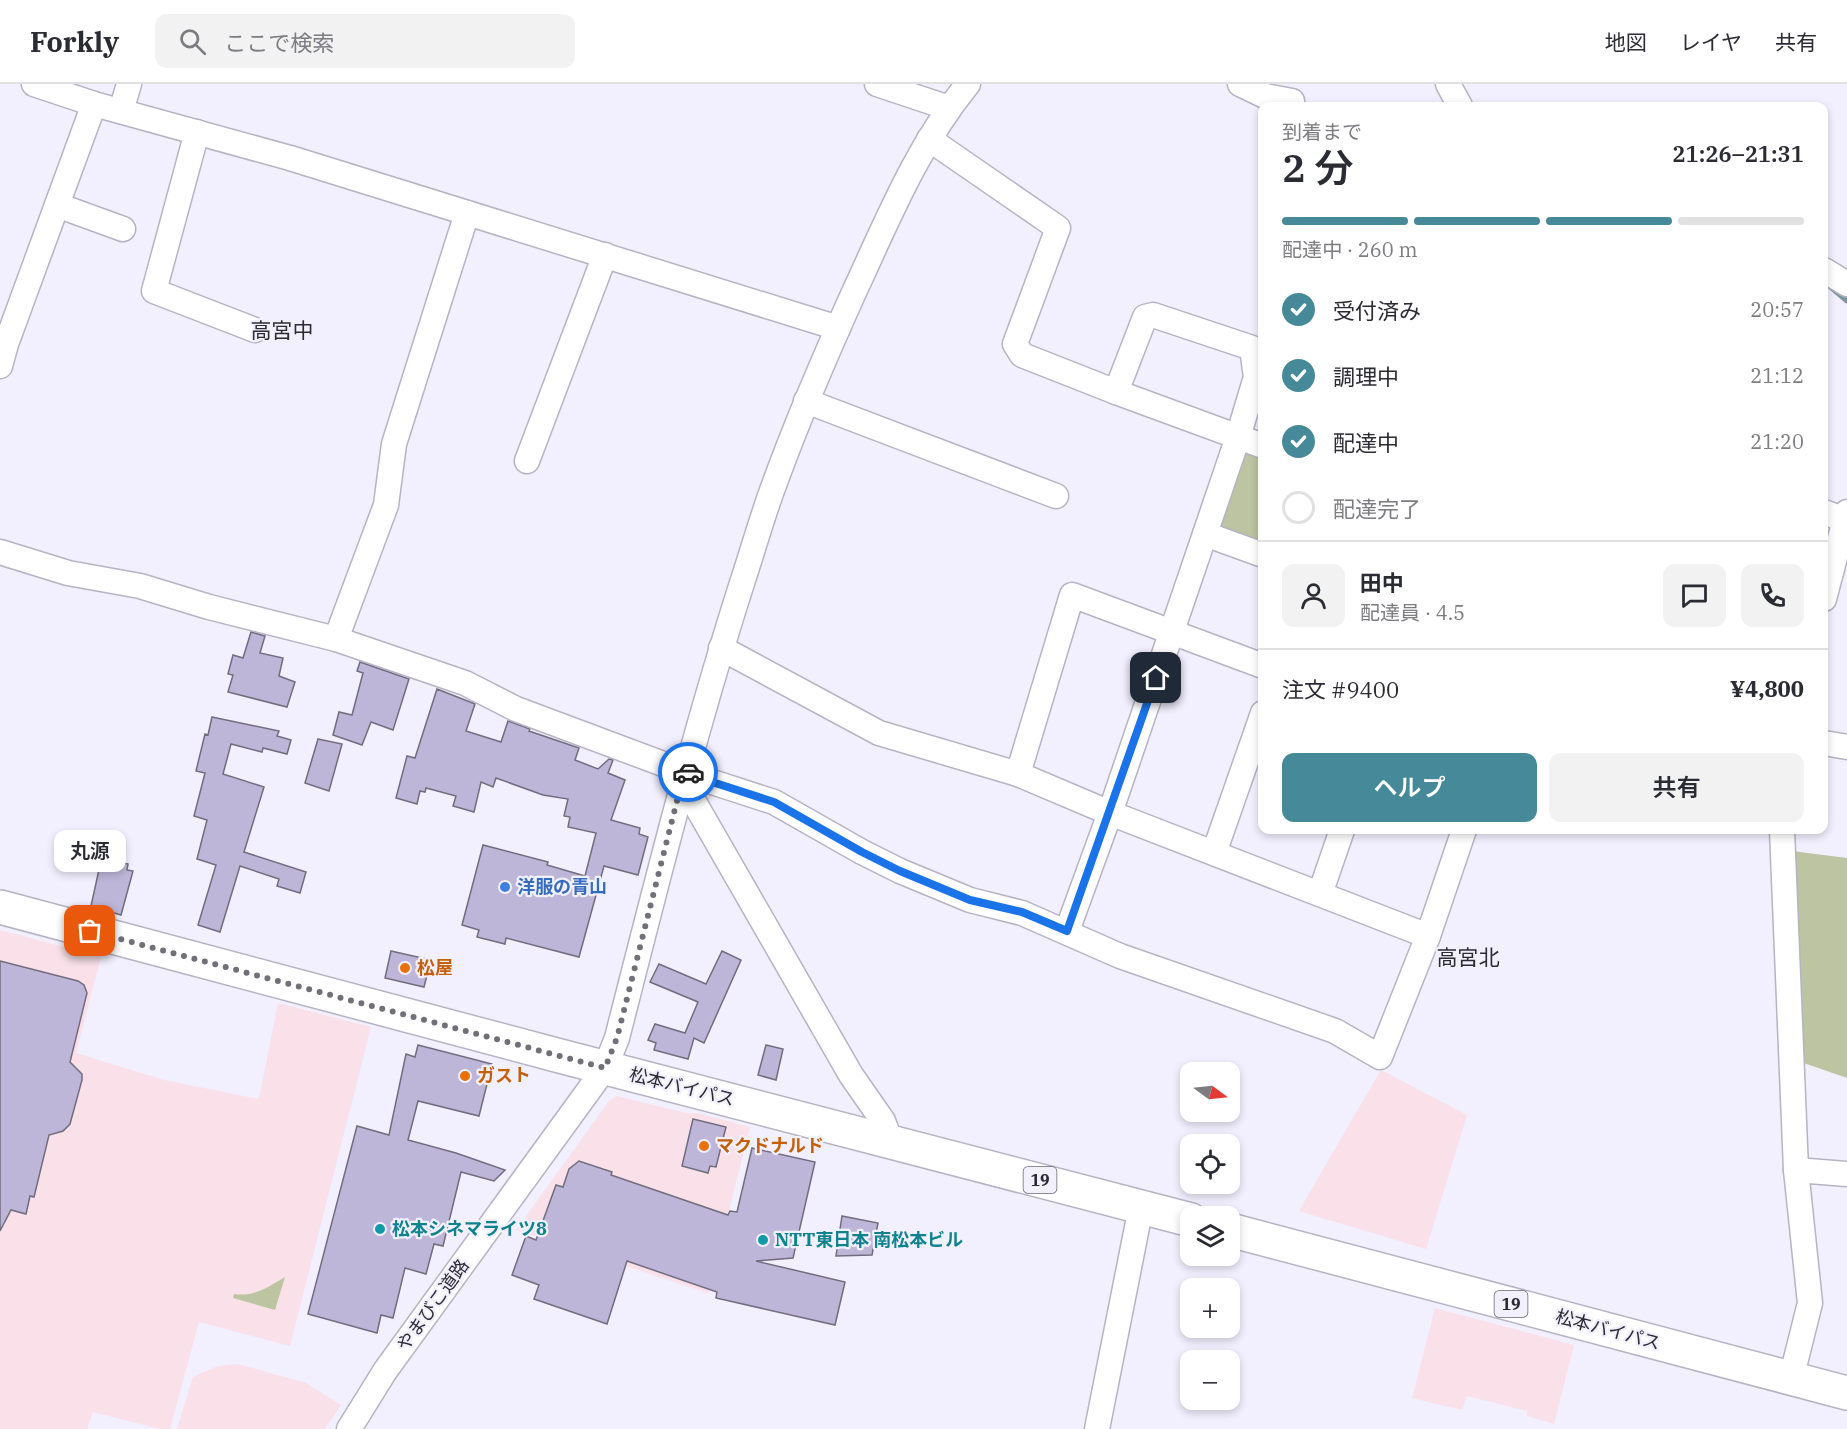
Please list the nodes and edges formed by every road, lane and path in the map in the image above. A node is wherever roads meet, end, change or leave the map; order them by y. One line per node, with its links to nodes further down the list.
1 (34, 84): 9 (street)
2 (129, 84): 11 (street)
3 (877, 84): 10 (street)
4 (968, 84): 10 (street, やまびこ道路)
5 (1240, 84): 7 (street)
6 (1448, 84): 8 (street)
7 (1292, 101)
8 (1458, 102)
9 (94, 104): 11 (street); 14 (street)
10 (949, 108): 13 (street, やまびこ道路)
11 (121, 111): 12 (street)
12 (197, 132): 15 (street); 21 (street)
13 (929, 139): 20 (street, やまびこ道路); 23 (street)
14 (57, 205): 16 (street); 22 (street)
15 (467, 213): 17 (street); 35 (street)
16 (123, 229)
17 (605, 255): 20 (street); 27 (street)
18 (1828, 272): 19 (street)
19 (1847, 284)
20 (838, 328): 24 (street, やまびこ道路)
21 (255, 330)
22 (0, 366)
23 (1116, 392): 25 (street); 25 (street)
24 (807, 401): 28 (street); 36 (street, やまびこ道路)
25 (1238, 437): 26 (street); 30 (street)
26 (1258, 444)
27 (527, 460)
28 (1056, 496)
29 (1839, 515): 33 (street)
30 (1205, 534): 32 (street); 34 (street)
31 (0, 552): 35 (street)
32 (1258, 553)
33 (1828, 577)
34 (1172, 632): 37 (street); 41 (street); 43 (street)
35 (336, 639): 42 (street)
36 (721, 648): 41 (street); 42 (street, やまびこ道路)
37 (1258, 664)
38 (1258, 727): 47 (street)
39 (1828, 744): 40 (street)
40 (1847, 747)
41 (1018, 774): 43 (street)
42 (684, 776): 50 (street); 52 (street, やまびこ道路); 53 (street)
43 (1110, 813): 47 (street); 50 (street)
44 (1341, 834): 48 (street)
45 (1463, 834): 51 (street)
46 (1782, 834): 54 (street)
47 (1214, 854): 48 (street)
48 (1320, 894): 51 (street)
49 (0, 907): 52 (highway, 松本バイパス / 19)
50 (1067, 931): 51 (street)
51 (1428, 936)
52 (605, 1068): 53 (highway, 松本バイパス / 19); 61 (street, やまびこ道路)
53 (890, 1140): 56 (highway, 松本バイパス / 19)
54 (1796, 1170): 55 (street); 59 (street)
55 (1847, 1174)
56 (1141, 1206): 57 (highway, 松本バイパス / 19); 62 (street)
57 (1180, 1217)
58 (1240, 1233): 59 (highway, 松本バイパス / 19)
59 (1791, 1379): 60 (highway, 松本バイパス / 19)
60 (1847, 1393)
61 (349, 1429)
62 (1097, 1429)

